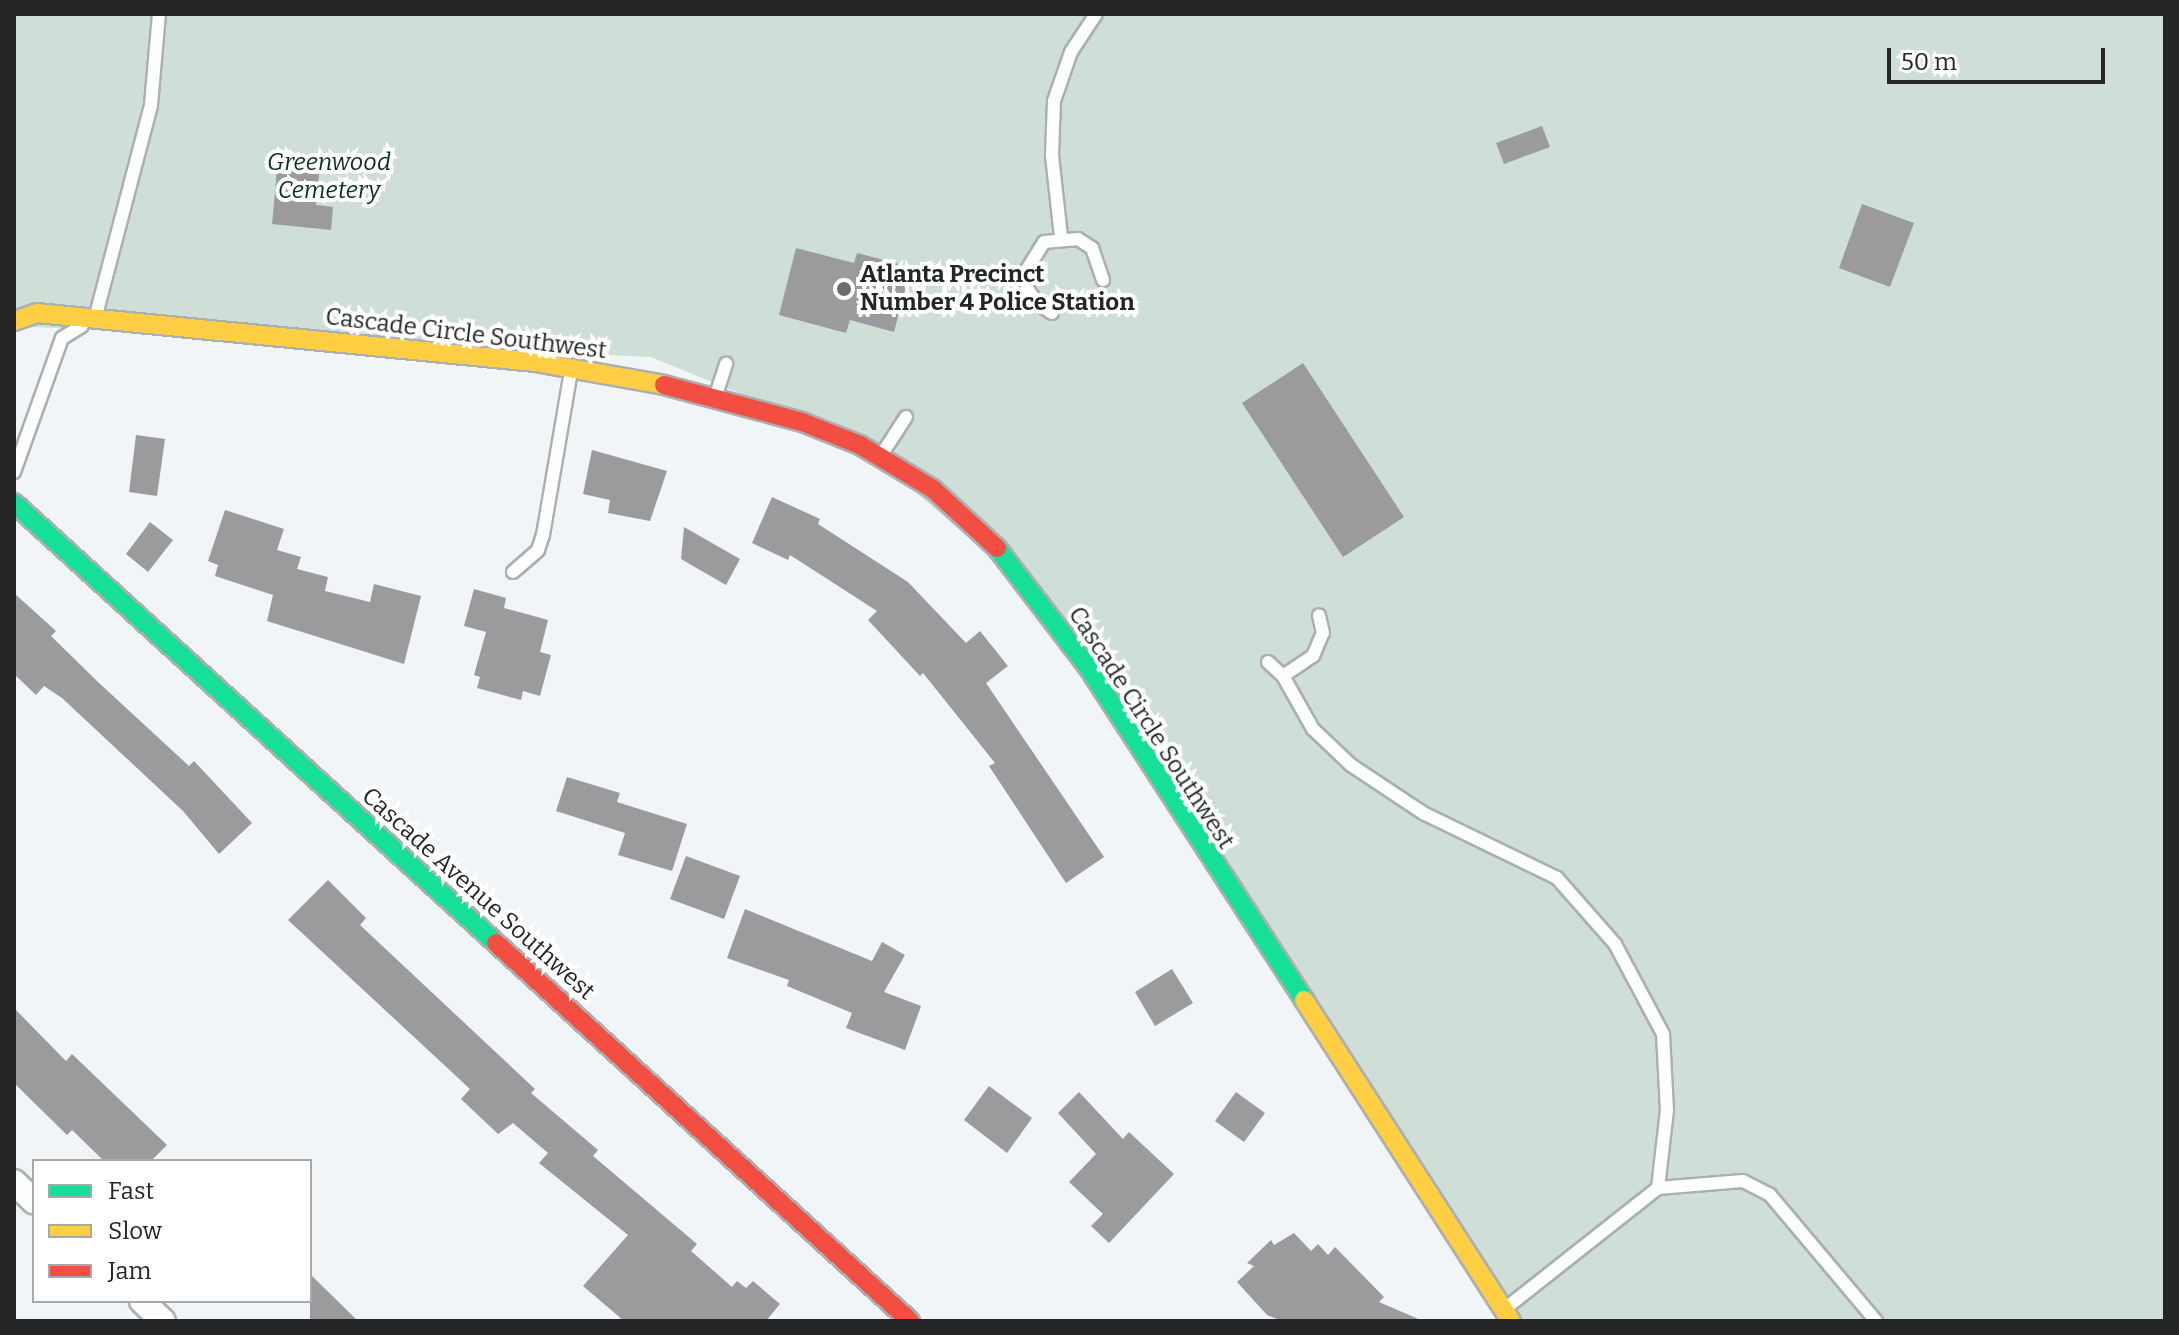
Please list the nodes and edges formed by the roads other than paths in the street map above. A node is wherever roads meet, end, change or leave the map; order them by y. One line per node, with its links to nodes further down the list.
1 (159, 14): 6 (lane)
2 (1096, 14): 3 (lane)
3 (1061, 237): 4 (lane); 5 (lane)
4 (1103, 280)
5 (1052, 313)
6 (96, 319): 7 (street, Cascade Circle Southwest); 9 (street, Cascade Circle Southwest); 13 (lane)
7 (14, 321)
8 (726, 364): 10 (lane)
9 (571, 368): 10 (street, Cascade Circle Southwest); 15 (lane)
10 (715, 398): 12 (street, Cascade Circle Southwest)
11 (906, 417): 12 (lane)
12 (880, 457): 23 (street, Cascade Circle Southwest)
13 (14, 472)
14 (14, 503): 25 (street, Cascade Avenue Southwest)
15 (513, 572)
16 (1319, 615): 18 (lane)
17 (1268, 662): 18 (lane)
18 (1283, 676): 20 (lane)
19 (14, 1182): 21 (street)
20 (1658, 1188): 23 (lane); 26 (lane)
21 (32, 1199)
22 (144, 1303): 24 (street)
23 (1507, 1316)
24 (163, 1321)
25 (910, 1321)
26 (1876, 1321)

